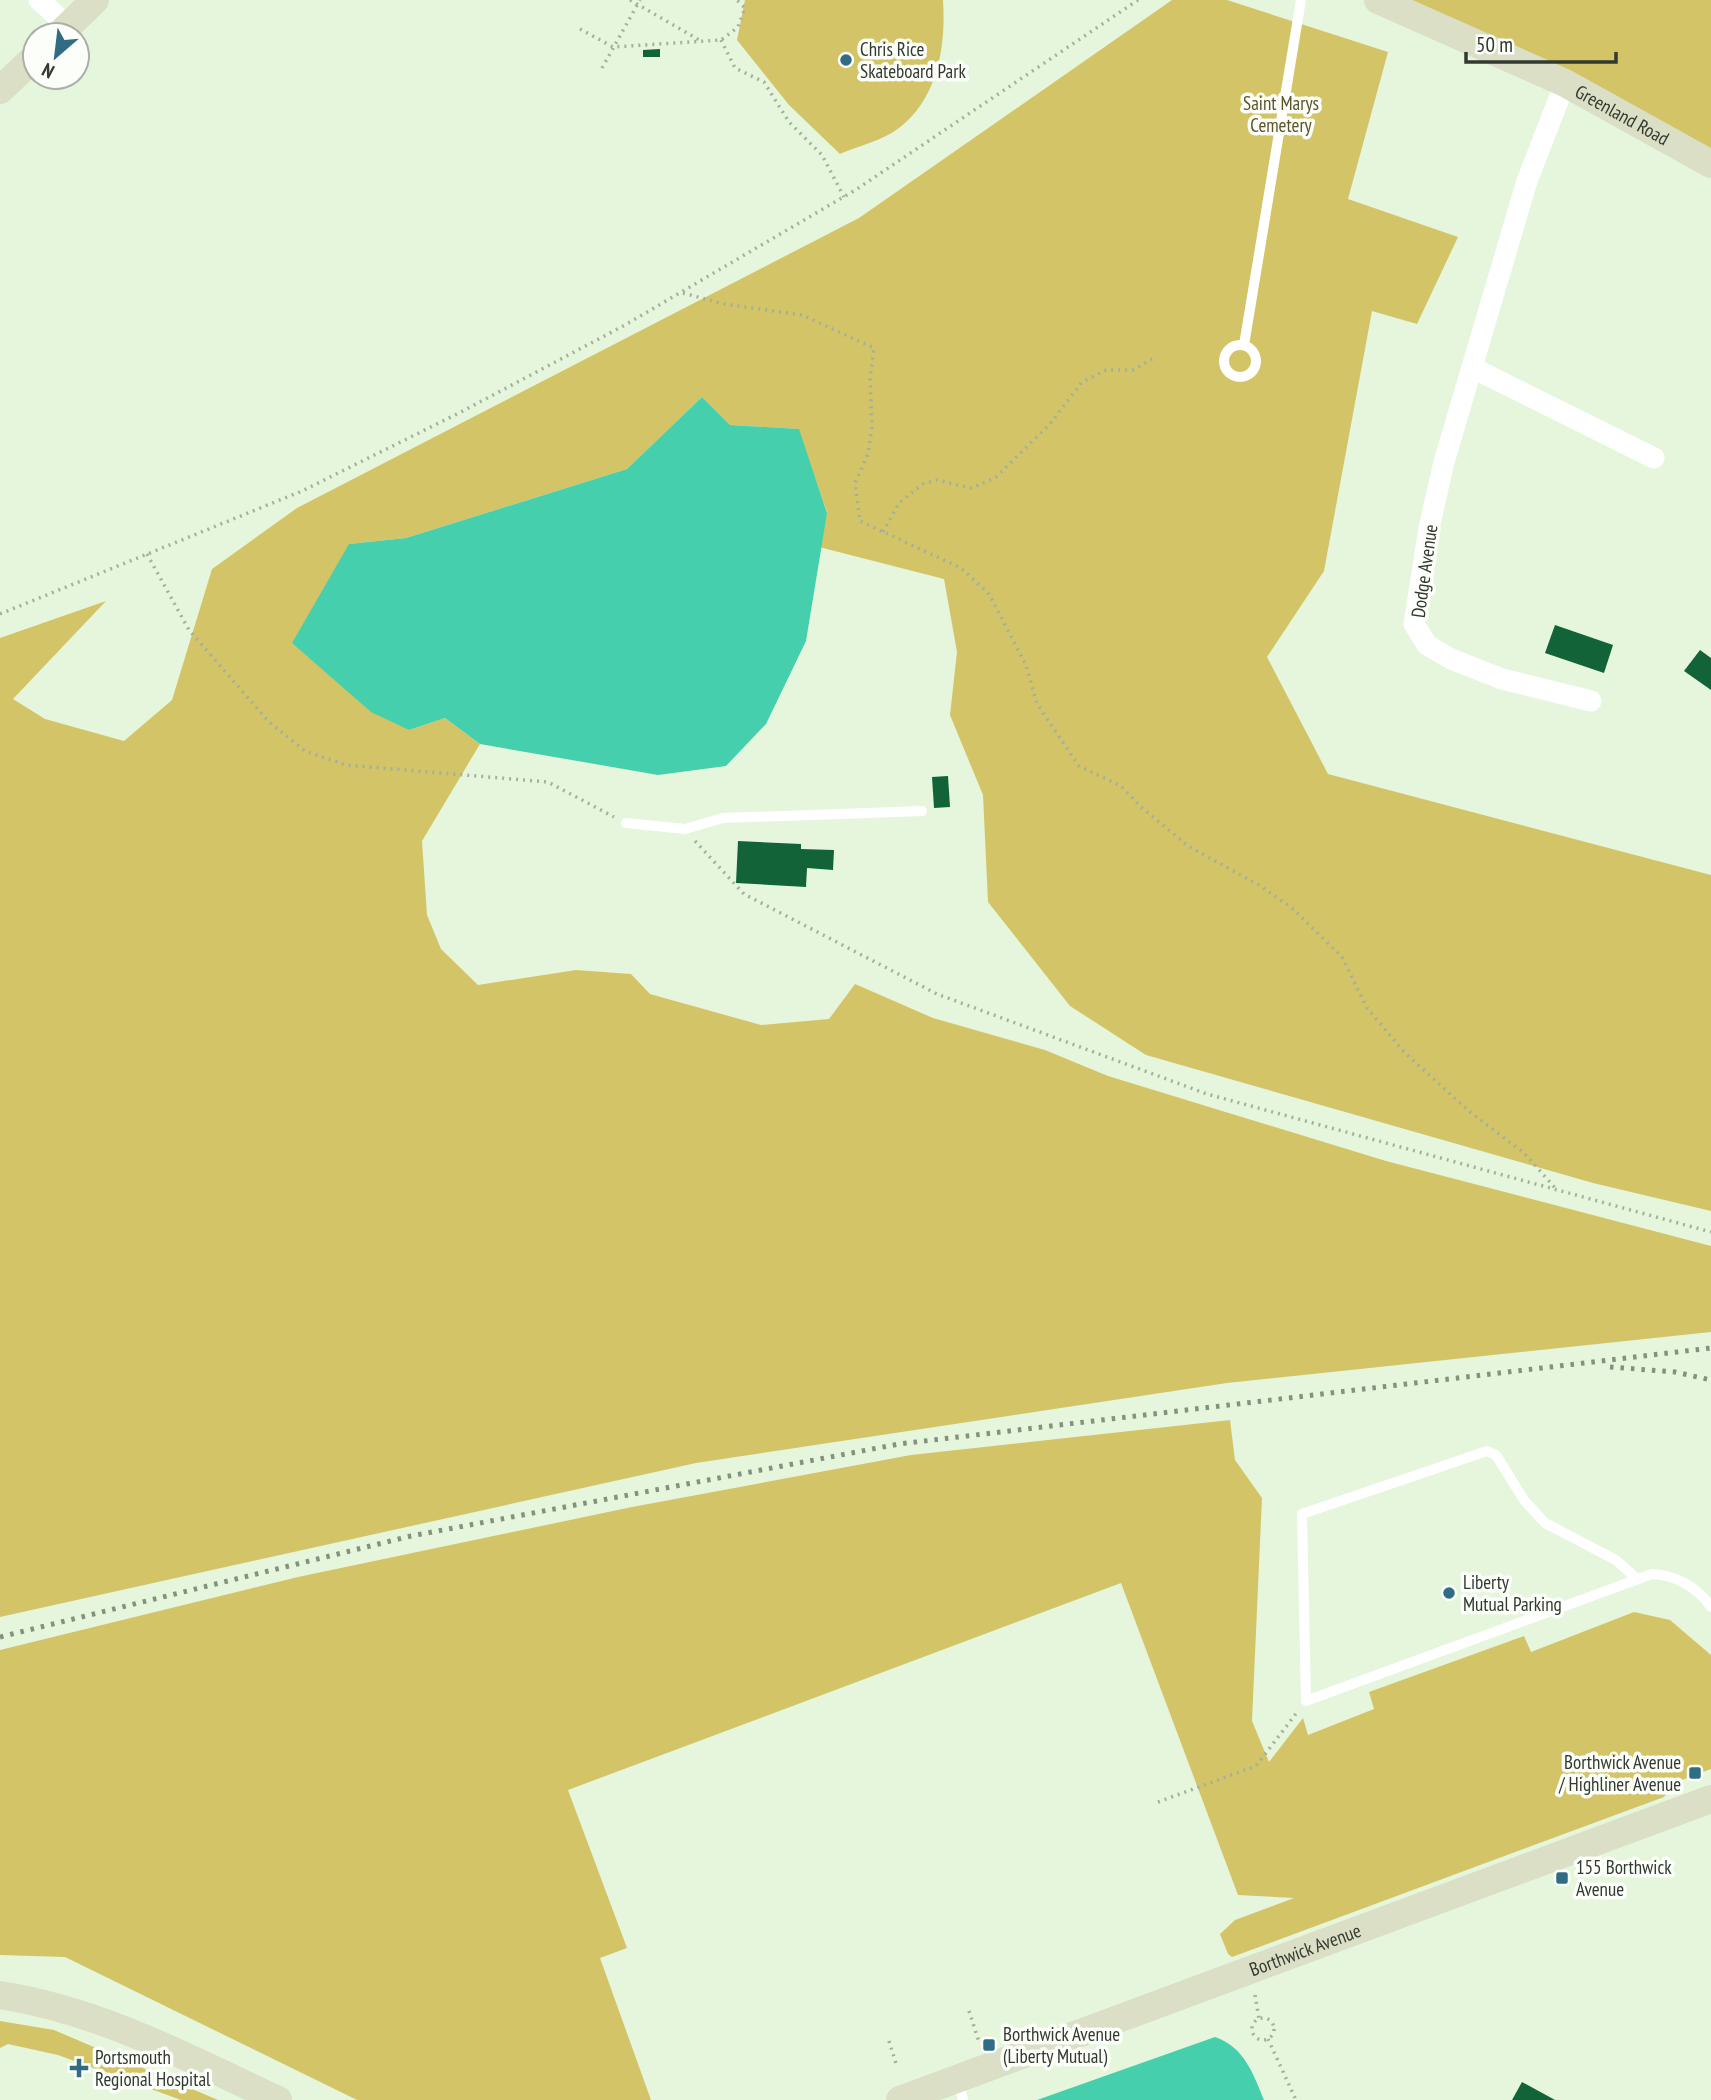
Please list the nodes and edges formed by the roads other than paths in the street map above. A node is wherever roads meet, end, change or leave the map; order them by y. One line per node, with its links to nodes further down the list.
1 (39, 0): 5 (street)
2 (95, 0): 6 (street)
3 (1301, 0): 11 (lane)
4 (1378, 0): 8 (street, Greenland Road)
5 (55, 21)
6 (73, 21)
7 (21, 70): 9 (street)
8 (1565, 83): 10 (street, Greenland Road); 12 (street, Dodge Avenue)
9 (0, 90)
10 (1711, 164)
11 (1244, 345)
12 (1473, 368): 13 (street); 14 (street, Dodge Avenue)
13 (1654, 458)
14 (1591, 701)
15 (922, 811): 16 (lane)
16 (626, 823)
17 (1636, 1578): 17 (lane); 18 (lane)
18 (1711, 1607)
19 (1711, 1799): 21 (street, Borthwick Avenue)
20 (0, 1996): 23 (street)
21 (961, 2089): 22 (street, Borthwick Avenue)
22 (918, 2097)
23 (278, 2100)

